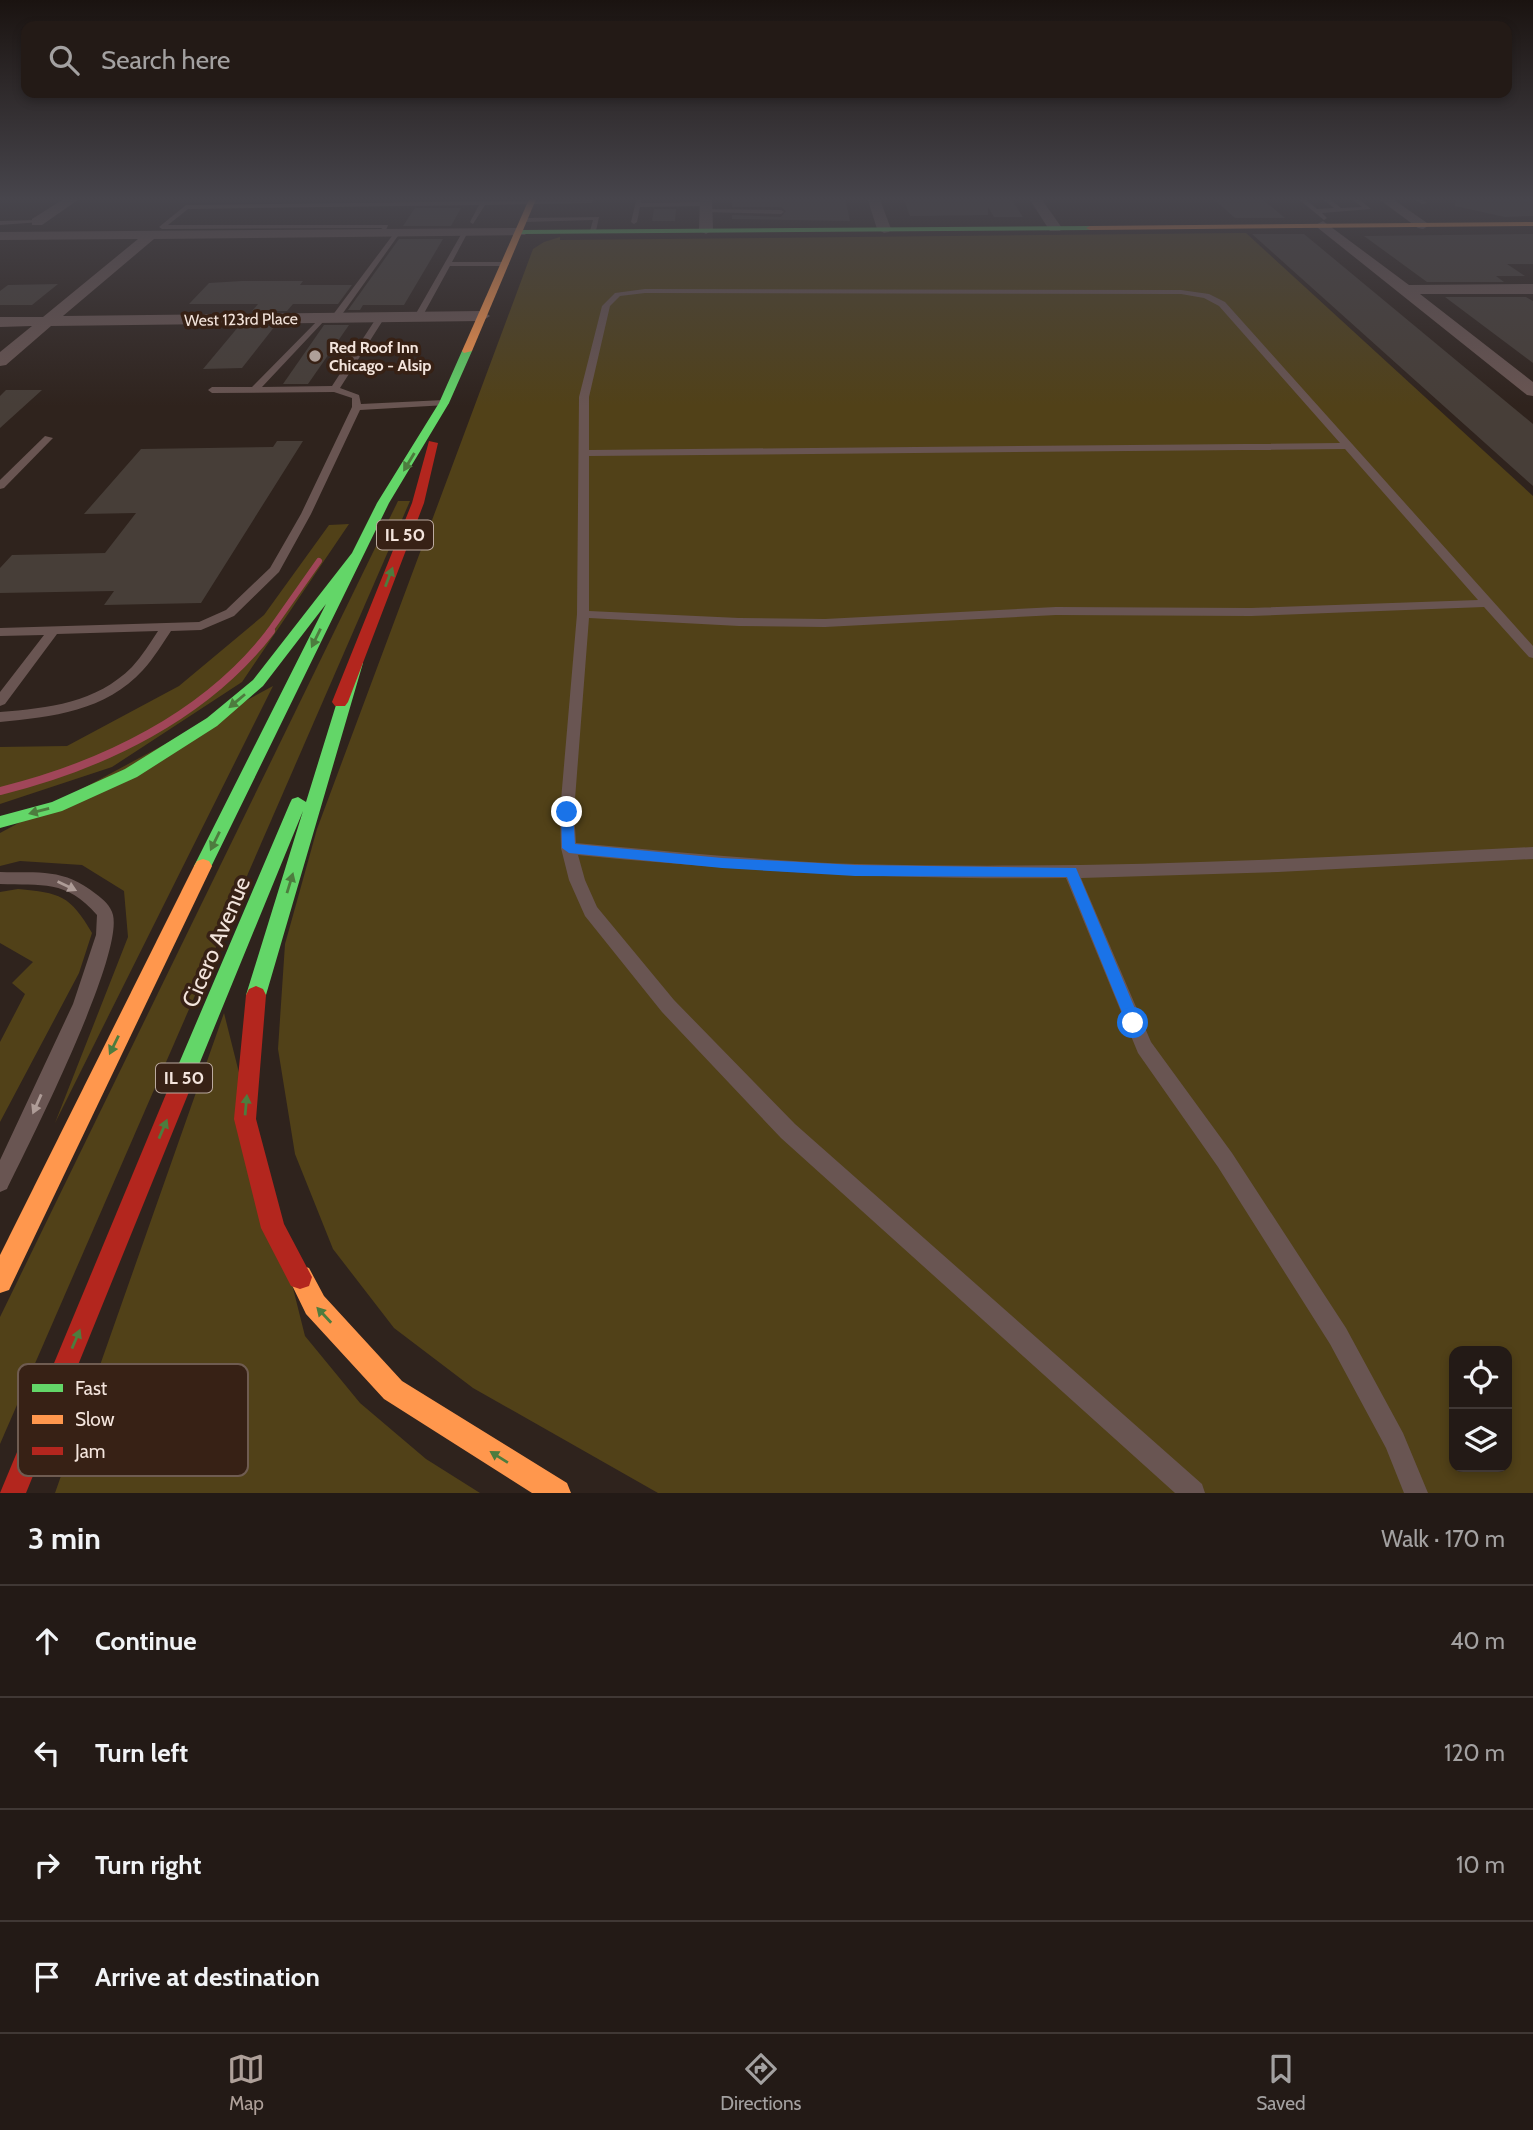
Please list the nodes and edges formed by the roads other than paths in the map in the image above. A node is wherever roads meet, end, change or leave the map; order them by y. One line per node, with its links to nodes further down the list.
1 (113, 267): 13 (street)
2 (370, 267): 11 (lane)
3 (446, 267): 10 (lane)
4 (504, 267): 8 (main road, Cicero Avenue / IL 50)
5 (1379, 267): 7 (street)
6 (1533, 289): 7 (street)
7 (1404, 290): 18 (street)
8 (482, 316): 10 (street, West 123rd Place); 19 (main road, Cicero Avenue / IL 50)
9 (381, 317): 10 (street, West 123rd Place); 11 (street, West 123rd Place); 16 (lane)
10 (418, 317)
11 (328, 318): 13 (street, West 123rd Place); 15 (lane)
12 (0, 321): 13 (street, West 123rd Place)
13 (49, 321): 14 (street)
14 (0, 361)
15 (255, 389): 16 (lane); 17 (lane)
16 (335, 389): 20 (lane)
17 (212, 390)
18 (1533, 391)
19 (444, 403): 20 (lane); 25 (main road, Cicero Avenue / IL 50, one-way to 25); 32 (main road, Cicero Avenue / IL 50, one-way to 19)
20 (357, 407): 28 (lane)
21 (48, 439): 24 (lane)
22 (1349, 446): 23 (lane); 23 (lane); 26 (lane)
23 (584, 453): 27 (lane)
24 (0, 486)
25 (358, 555): 35 (main road, one-way to 35); 41 (main road, Cicero Avenue / IL 50, one-way to 41)
26 (1488, 603): 27 (lane); 31 (lane)
27 (583, 614): 36 (lane)
28 (166, 629): 29 (lane); 34 (lane)
29 (53, 631): 30 (lane); 33 (lane)
30 (0, 632)
31 (1533, 654)
32 (356, 663): 42 (main road, Cicero Avenue / IL 50, one-way to 32); 45 (main road, one-way to 32)
33 (0, 701)
34 (0, 717)
35 (0, 822)
36 (569, 848): 38 (lane); 46 (lane)
37 (1533, 853): 38 (lane)
38 (1071, 872): 47 (lane)
39 (0, 878): 40 (lane, one-way to 40)
40 (0, 1182)
41 (0, 1282)
42 (65, 1364)
43 (19, 1476): 44 (main road, Cicero Avenue / IL 50, one-way to 43)
44 (12, 1493)
45 (557, 1493)
46 (1193, 1493)
47 (1416, 1493)

